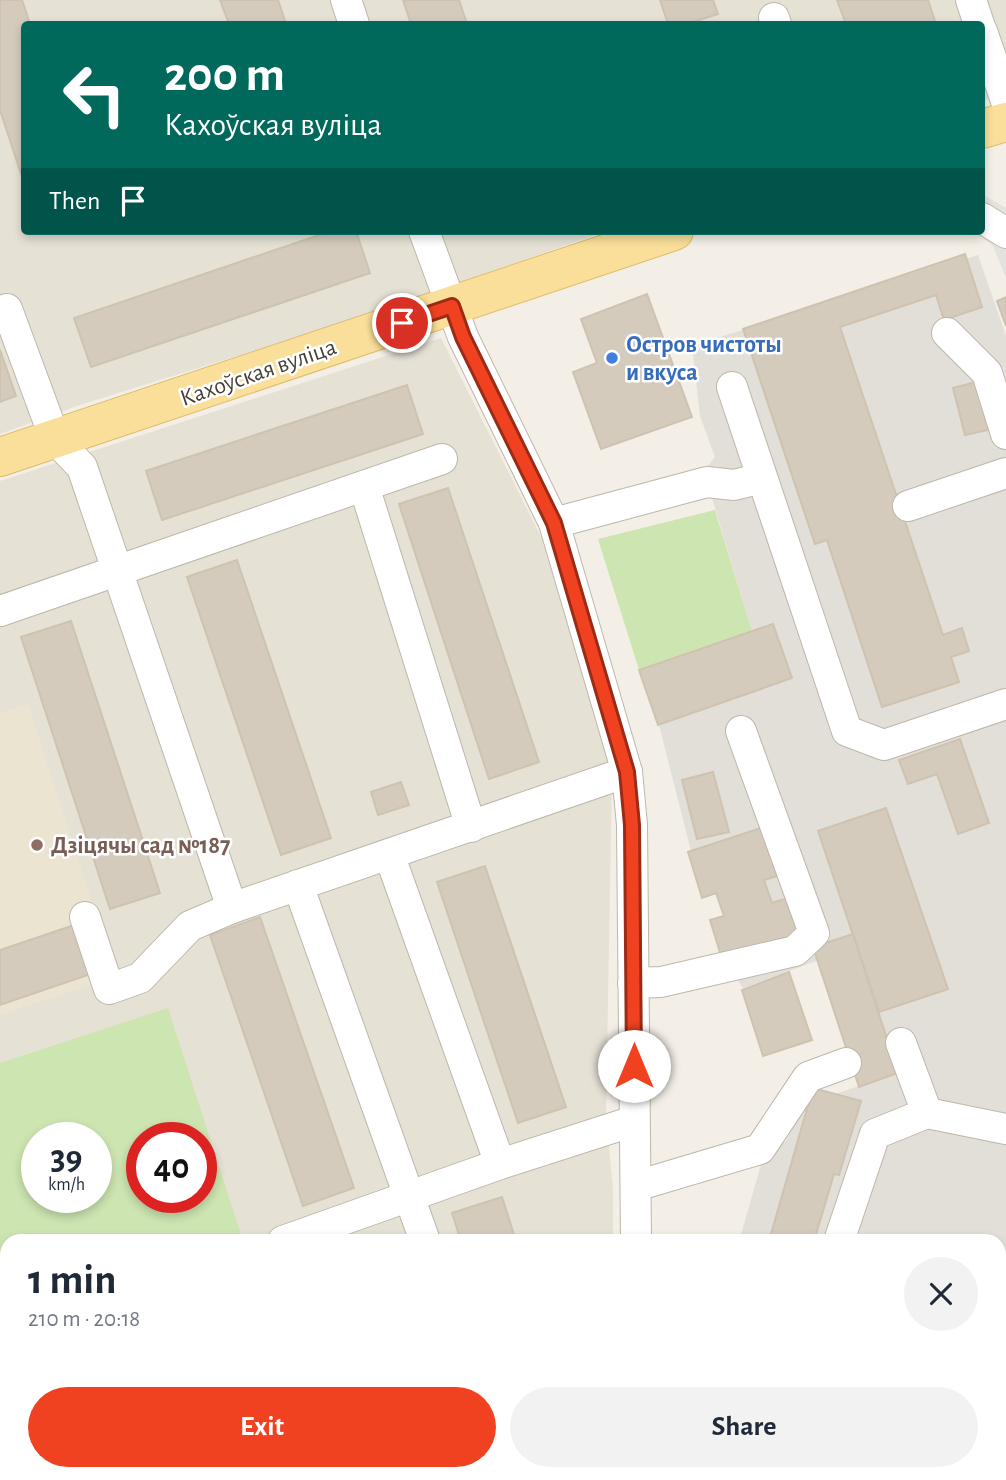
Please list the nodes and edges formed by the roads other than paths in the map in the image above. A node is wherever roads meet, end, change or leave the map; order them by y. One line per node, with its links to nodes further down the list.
1 (346, 0): 3 (street)
2 (971, 0): 4 (street)
3 (353, 21)
4 (978, 21)
5 (985, 40): 6 (street)
6 (1006, 101)
7 (1006, 122): 8 (main road)
8 (985, 128)
9 (985, 220): 10 (street)
10 (1006, 233)
11 (425, 235): 13 (street)
12 (662, 235): 13 (main road, Кахоўская вуліца)
13 (452, 306): 18 (main road, Кахоўская вуліца); 25 (street)
14 (7, 309): 18 (street)
15 (947, 333): 17 (street)
16 (732, 387): 22 (street)
17 (1006, 434)
18 (55, 439): 19 (main road, Кахоўская вуліца); 26 (street)
19 (0, 457)
20 (442, 459): 23 (street)
21 (1006, 473): 24 (street)
22 (762, 478): 25 (street); 28 (street)
23 (364, 485): 26 (street); 31 (street)
24 (908, 506)
25 (554, 523): 30 (street)
26 (118, 571): 27 (street); 34 (street)
27 (0, 611)
28 (1006, 704)
29 (741, 731): 36 (street)
30 (627, 772): 31 (street); 36 (street)
31 (471, 827): 32 (street)
32 (389, 854): 33 (street); 42 (street)
33 (298, 885): 34 (street); 44 (street)
34 (232, 908): 35 (street)
35 (85, 917)
36 (633, 983): 40 (street)
37 (901, 1044): 39 (street)
38 (846, 1063): 43 (street)
39 (927, 1113): 41 (street); 48 (street)
40 (634, 1121): 42 (street); 43 (street)
41 (1006, 1129)
42 (499, 1164): 44 (street)
43 (636, 1186): 47 (street)
44 (409, 1196): 45 (street); 46 (street)
45 (308, 1234)
46 (423, 1234)
47 (636, 1234)
48 (841, 1234)

